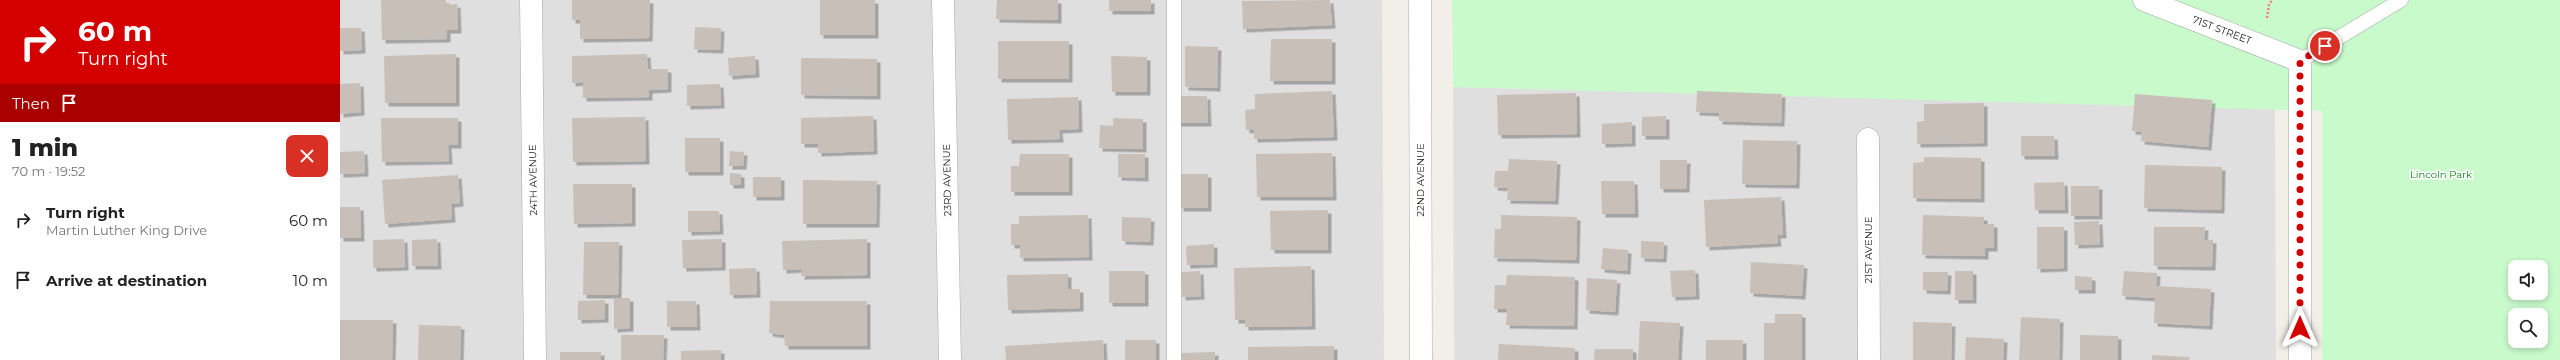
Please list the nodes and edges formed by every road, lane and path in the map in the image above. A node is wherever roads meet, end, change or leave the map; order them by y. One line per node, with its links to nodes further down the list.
1 (531, 0): 9 (street, 24TH AVENUE)
2 (943, 0): 10 (street, 23RD AVENUE)
3 (1174, 0): 11 (lane)
4 (1420, 0): 12 (street, 22ND AVENUE)
5 (2144, 0): 7 (street, 71ST STREET)
6 (2401, 0): 7 (lane)
7 (2300, 61): 14 (street)
8 (1868, 139): 13 (street, 21ST AVENUE)
9 (535, 360)
10 (950, 360)
11 (1174, 360)
12 (1421, 360)
13 (1868, 360)
14 (2300, 360)

